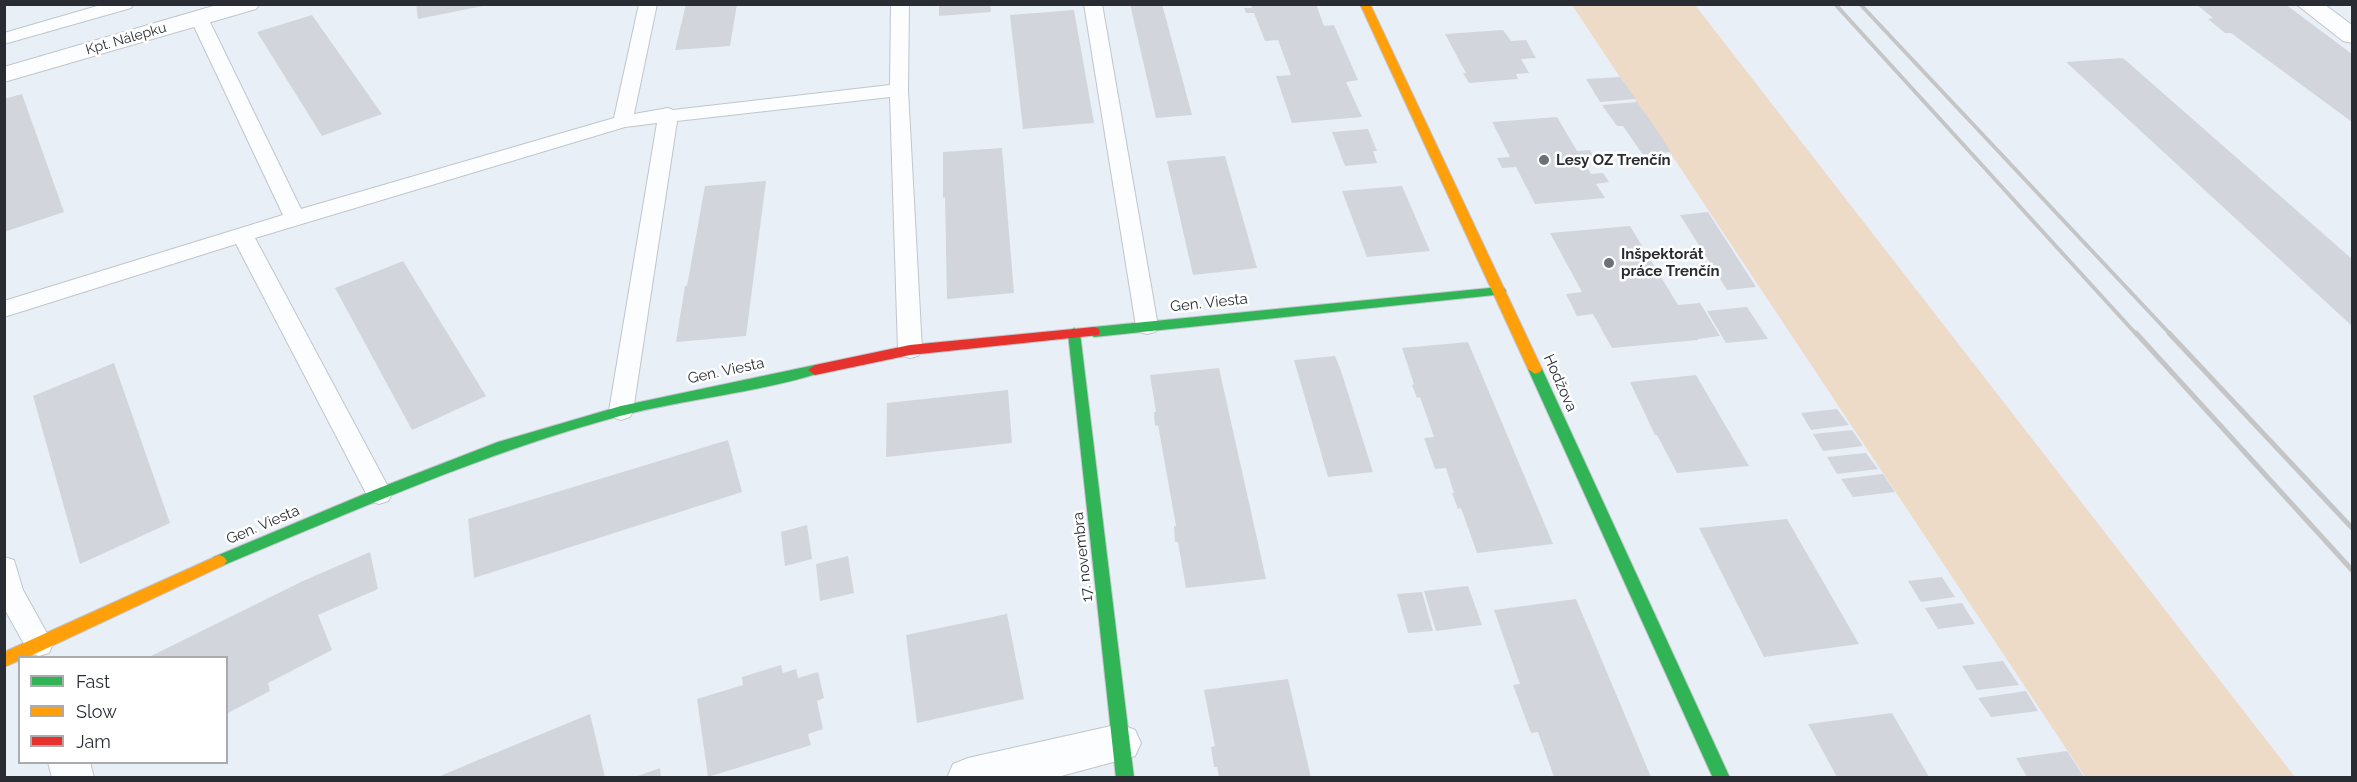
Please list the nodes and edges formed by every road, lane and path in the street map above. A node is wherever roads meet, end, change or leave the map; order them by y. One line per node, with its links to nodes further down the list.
1 (126, 4): 11 (lane)
2 (248, 4): 9 (street, Kpt. Nálepku)
3 (648, 4): 15 (lane)
4 (900, 4): 13 (lane)
5 (1093, 4): 20 (lane)
6 (1365, 4): 18 (street, Hodžova)
7 (2315, 10): 8 (street); 10 (street)
8 (2352, 14)
9 (199, 18): 12 (street, Kpt. Nálepku); 16 (lane)
10 (2352, 36)
11 (4, 39)
12 (4, 75)
13 (899, 90): 14 (lane); 22 (lane)
14 (668, 114): 15 (lane); 23 (lane)
15 (623, 121): 16 (lane)
16 (295, 218): 17 (lane)
17 (243, 236): 19 (lane); 24 (lane)
18 (1500, 291): 20 (street, Gen. Viesta); 30 (street, Hodžova)
19 (4, 309)
20 (1147, 326): 21 (street, Gen. Viesta)
21 (1074, 333): 22 (street, Gen. Viesta); 28 (street, 17. novembra)
22 (910, 350): 23 (street, Gen. Viesta)
23 (621, 411): 24 (street, Gen. Viesta)
24 (379, 494): 26 (street, Gen. Viesta)
25 (4, 568): 26 (lane)
26 (41, 651): 27 (street, Gen. Viesta)
27 (20, 656)
28 (1123, 760): 29 (street)
29 (968, 777)
30 (1722, 777)

